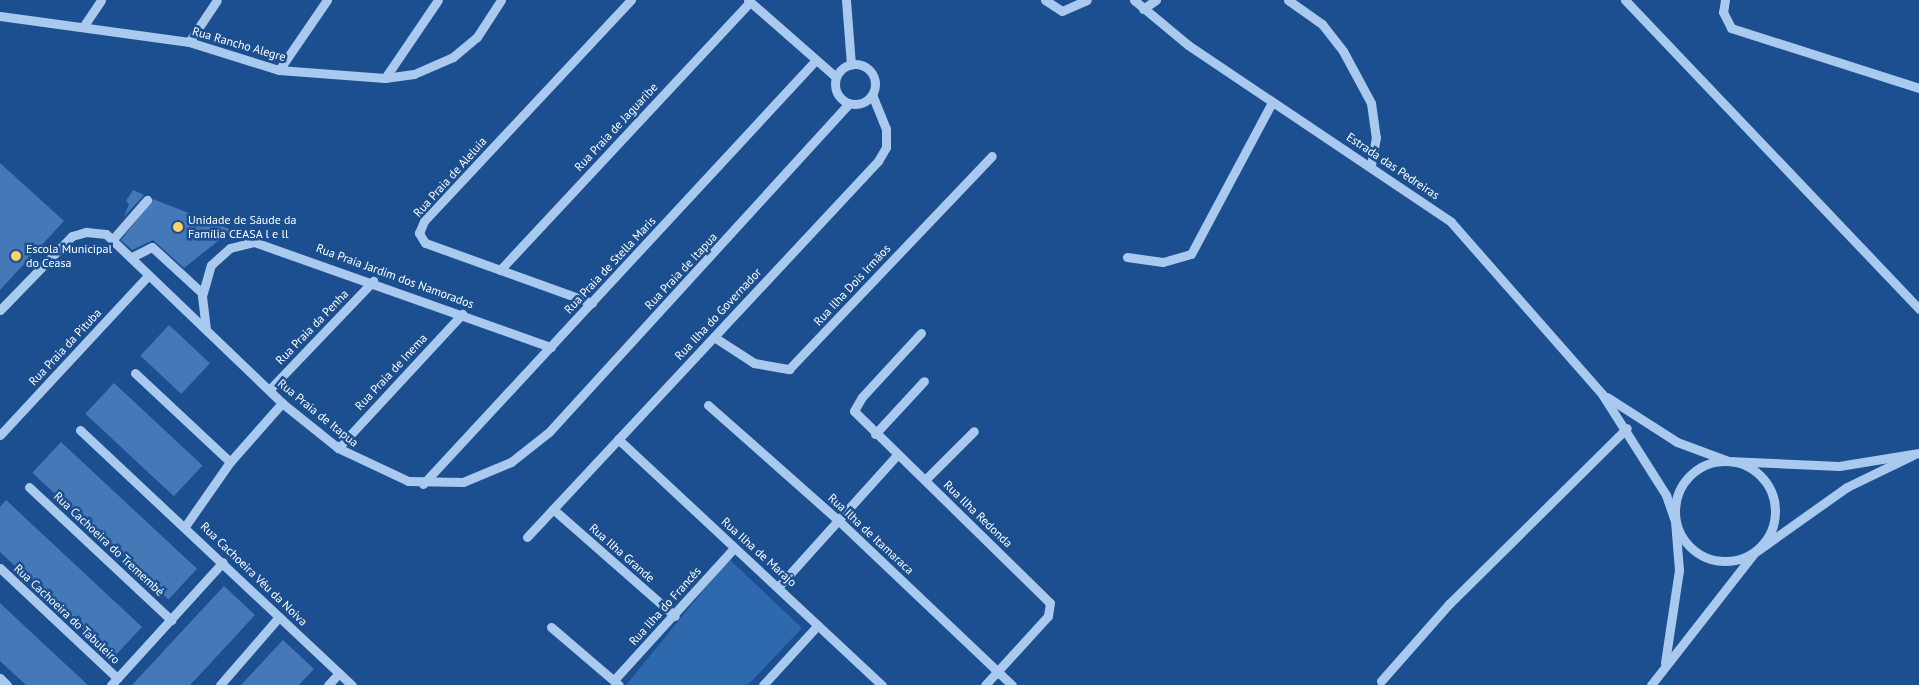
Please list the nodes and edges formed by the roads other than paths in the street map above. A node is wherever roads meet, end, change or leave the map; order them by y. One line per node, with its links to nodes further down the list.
1 (102, 0): 18 (street)
2 (217, 0): 19 (street)
3 (327, 0): 22 (street)
4 (438, 0): 24 (street)
5 (501, 0): 24 (street, Rua Rancho Alegre)
6 (631, 0): 35 (street, Rua Praia de Aleluia)
7 (846, 0): 21 (street)
8 (1045, 0): 9 (street)
9 (1087, 0)
10 (1134, 0): 16 (street, Estrada das Pedreiras)
11 (1156, 0): 16 (street)
12 (1288, 0): 30 (street)
13 (1625, 0): 40 (street)
14 (1725, 0): 25 (street)
15 (749, 1): 20 (street); 35 (street, Rua Praia de Jaguaribe)
16 (1143, 9): 27 (street, Estrada das Pedreiras)
17 (0, 16): 18 (street, Rua Rancho Alegre)
18 (83, 27): 19 (street, Rua Rancho Alegre)
19 (189, 42): 22 (street, Rua Rancho Alegre)
20 (814, 62): 23 (street); 39 (street, Rua Praia de Stella Maris)
21 (851, 65): 23 (street); 26 (street)
22 (279, 70): 24 (street, Rua Rancho Alegre)
23 (836, 77): 28 (street)
24 (385, 78)
25 (1919, 88)
26 (872, 95): 28 (street); 45 (street, Rua Ilha do Governador)
27 (1272, 102): 30 (street, Estrada das Pedreiras); 34 (street)
28 (849, 104): 65 (street, Rua Praia de Itapua)
29 (992, 156): 45 (street, Rua Ilha Dois Irmãos)
30 (1371, 166): 50 (street, Estrada das Pedreiras)
31 (147, 200): 32 (street)
32 (113, 239): 33 (street, Rua Praia de Itapua); 41 (street, Rua Praia de Itapua)
33 (132, 257): 36 (street, Rua Praia de Itapua); 38 (street)
34 (1128, 257)
35 (500, 270): 39 (street, Rua Praia de Aleluia)
36 (148, 276): 43 (street, Rua Praia de Itapua); 57 (street, Rua Praia da Pituba)
37 (373, 281): 38 (street, Rua Praia Jardim dos Namorados); 42 (street, Rua Praia Jardim dos Namorados); 49 (street, Rua Praia da Penha)
38 (202, 293): 43 (street, Rua Praia Jardim dos Namorados)
39 (592, 303): 46 (street, Rua Praia de Stella Maris)
40 (1919, 309)
41 (0, 310)
42 (462, 314): 46 (street, Rua Praia Jardim dos Namorados); 59 (street, Rua Praia de Inema)
43 (206, 329): 49 (street, Rua Praia de Itapua)
44 (921, 333): 56 (street, Rua Ilha Redonda)
45 (714, 337): 58 (street, Rua Ilha do Governador)
46 (551, 347): 65 (street, Rua Praia de Stella Maris)
47 (135, 372): 63 (street)
48 (924, 381): 56 (street)
49 (269, 390): 51 (street, Rua Praia de Itapua)
50 (1602, 394): 53 (street, Estrada das Pedreiras); 62 (street, Estrada das Pedreiras)
51 (282, 403): 59 (street, Rua Praia de Itapua); 63 (street, Rua Cachoeira Véu da Noiva)
52 (708, 405): 68 (street, Rua Ilha de Itamaraca)
53 (1627, 428): 69 (street, Estrada das Pedreiras); 87 (street)
54 (80, 430): 70 (street)
55 (974, 431): 64 (street)
56 (876, 434): 61 (street, Rua Ilha Redonda)
57 (0, 435)
58 (618, 439): 67 (street, Rua Ilha do Governador); 72 (street, Rua Ilha de Marajo)
59 (338, 448): 65 (street, Rua Praia de Itapua)
60 (1916, 454): 62 (street); 73 (street)
61 (896, 456): 64 (street, Rua Ilha Redonda); 68 (street)
62 (1728, 460): 69 (street); 73 (street)
63 (230, 462): 70 (street, Rua Cachoeira Véu da Noiva)
64 (925, 480): 83 (street, Rua Ilha Redonda)
65 (423, 484)
66 (29, 487): 79 (street, Rua Cachoeira do Tremembé)
67 (553, 510): 71 (street, Rua Ilha do Governador); 77 (street, Rua Ilha Grande)
68 (838, 520): 76 (street); 83 (street, Rua Ilha de Itamaraca)
69 (1675, 521): 73 (street); 82 (street)
70 (186, 525): 74 (street, Rua Cachoeira Véu da Noiva)
71 (527, 537)
72 (734, 548): 76 (street, Rua Ilha de Marajo); 77 (street, Rua Ilha do Francês)
73 (1754, 553): 82 (street)
74 (222, 562): 78 (street, Rua Cachoeira Véu da Noiva); 79 (street)
75 (0, 568): 86 (street, Rua Cachoeira do Tabuleiro)
76 (779, 586): 80 (street, Rua Ilha de Marajo)
77 (675, 616): 88 (street, Rua Ilha do Francês)
78 (279, 617): 84 (street, Rua Cachoeira Véu da Noiva); 90 (street)
79 (172, 620): 86 (street)
80 (818, 625): 93 (street); 94 (street, Rua Ilha de Marajo)
81 (551, 627): 88 (street)
82 (1665, 663): 97 (street)
83 (998, 671): 95 (street); 96 (street, Rua Ilha de Itamaraca)
84 (339, 673): 91 (street); 92 (street, Rua Cachoeira Véu da Noiva)
85 (0, 678): 89 (street)
86 (114, 681)
87 (1381, 681)
88 (616, 683)
89 (8, 685)
90 (220, 685)
91 (328, 685)
92 (352, 685)
93 (763, 685)
94 (882, 685)
95 (985, 685)
96 (1012, 685)
97 (1651, 685)

